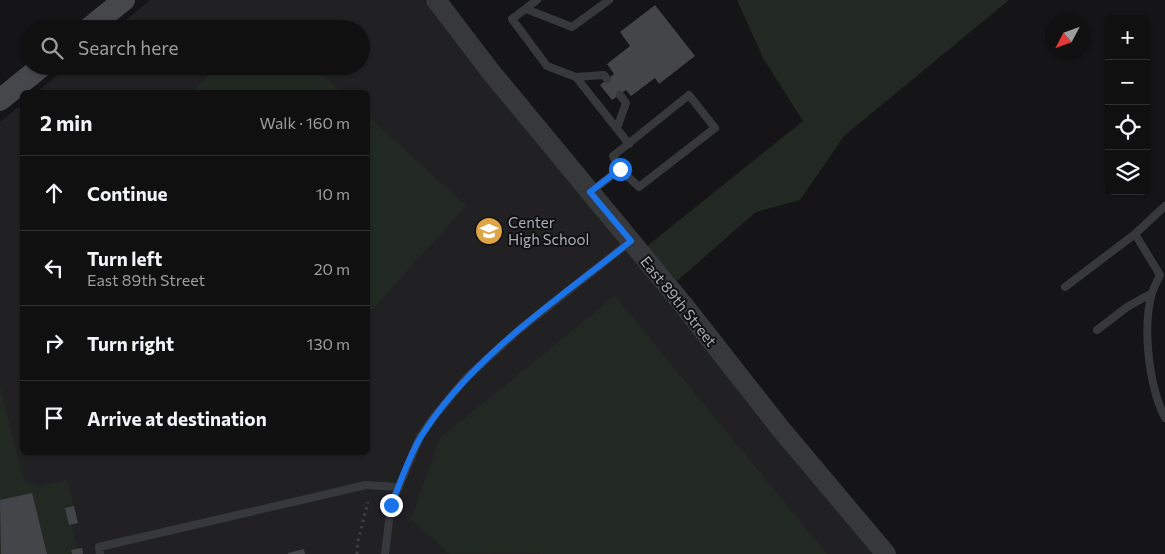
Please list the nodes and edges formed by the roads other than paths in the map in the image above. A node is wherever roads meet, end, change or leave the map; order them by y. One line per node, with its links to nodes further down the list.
1 (124, 0): 6 (main road)
2 (436, 0): 15 (street, East 89th Street)
3 (538, 0): 5 (lane)
4 (609, 0): 5 (lane)
5 (526, 9): 8 (lane)
6 (99, 20)
7 (31, 75): 11 (main road)
8 (576, 77): 9 (lane); 12 (lane)
9 (607, 80)
10 (620, 95): 12 (lane)
11 (0, 100)
12 (616, 128): 13 (lane)
13 (628, 144): 14 (lane); 14 (lane)
14 (620, 169): 15 (lane)
15 (590, 192): 18 (street, East 89th Street)
16 (1165, 206): 17 (lane)
17 (1134, 234): 19 (lane); 20 (lane)
18 (631, 241): 24 (lane); 27 (street, East 89th Street)
19 (1162, 273): 21 (lane)
20 (1064, 287)
21 (1152, 293): 22 (lane); 23 (lane)
22 (1097, 330)
23 (1165, 418)
24 (399, 487): 25 (lane); 26 (lane)
25 (100, 554)
26 (385, 554)
27 (886, 554)

